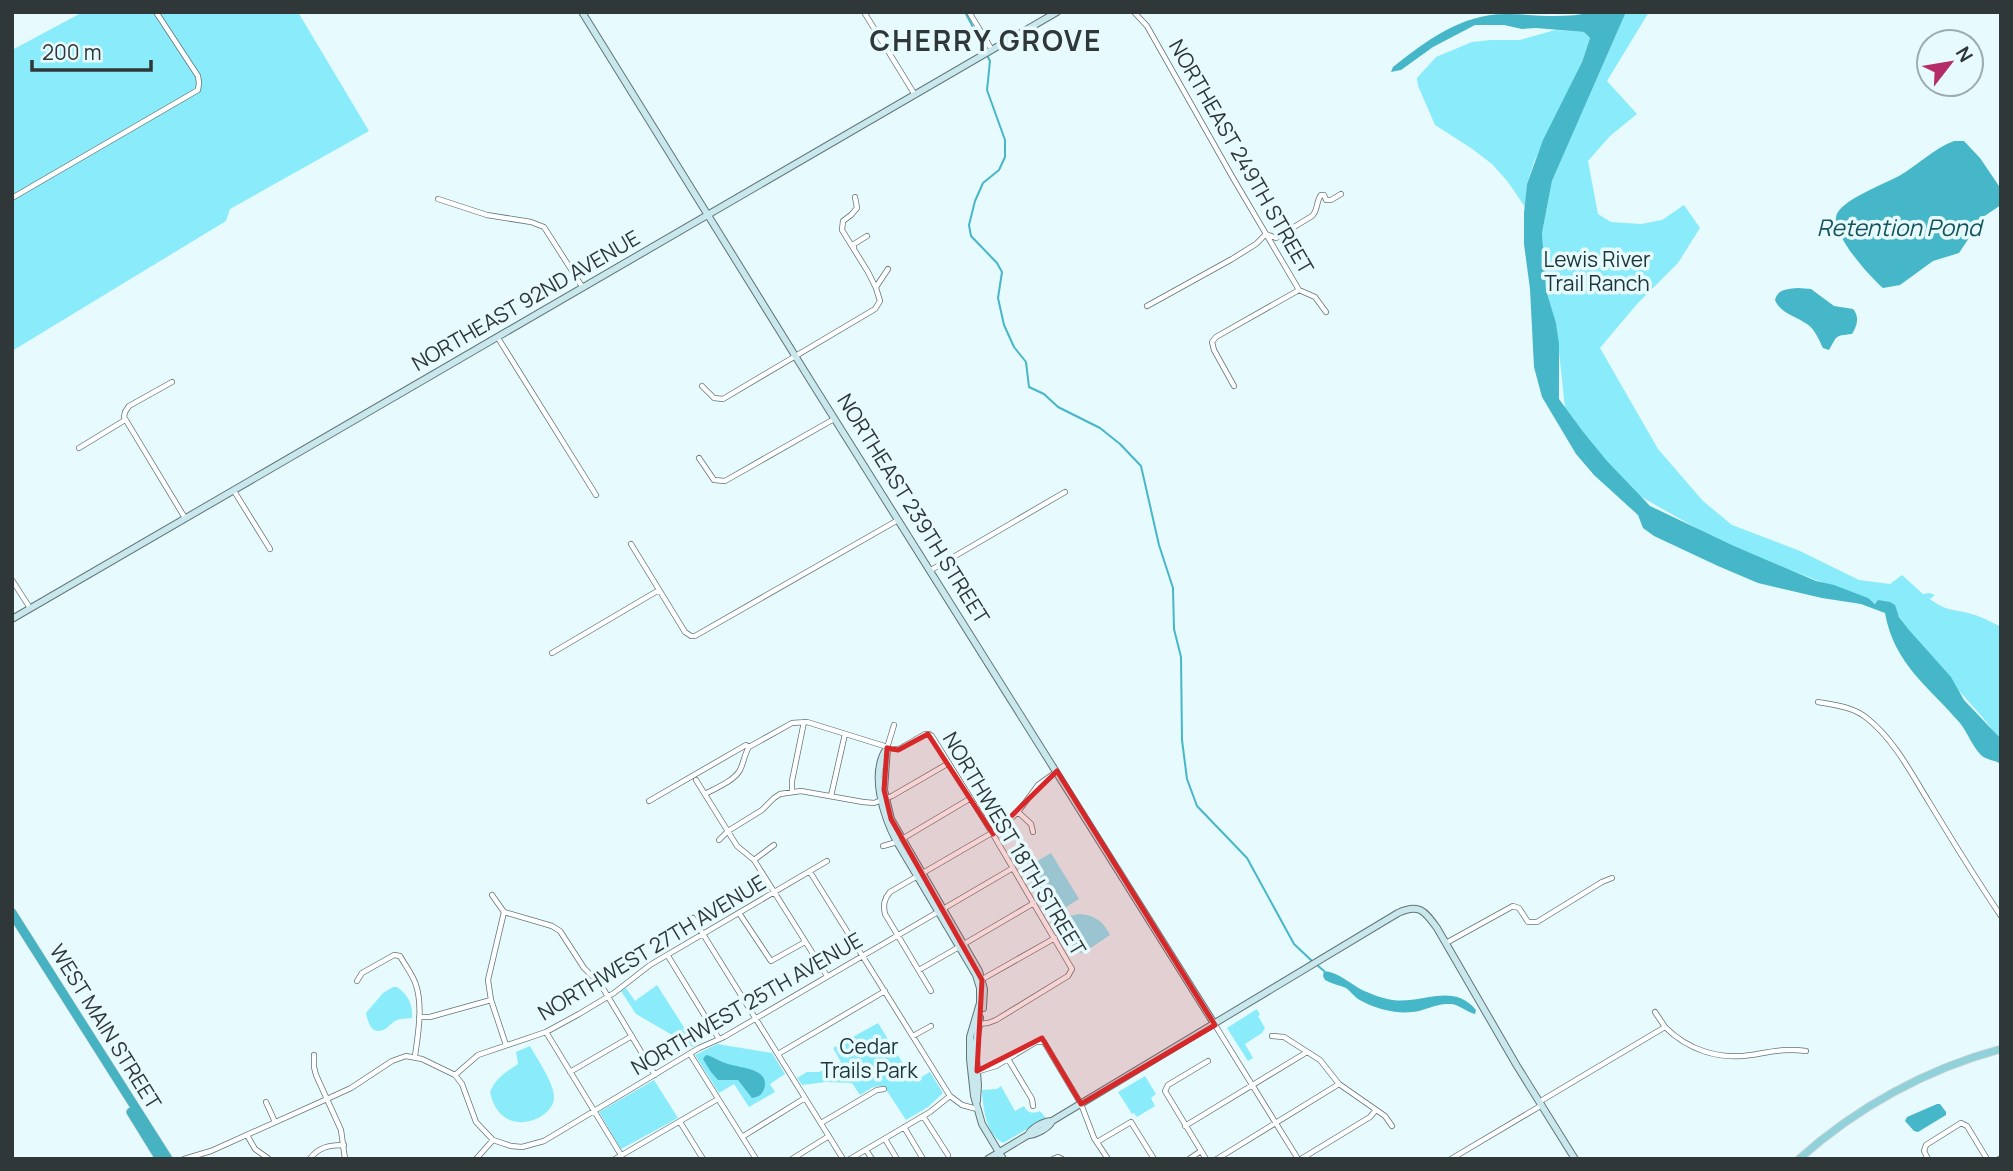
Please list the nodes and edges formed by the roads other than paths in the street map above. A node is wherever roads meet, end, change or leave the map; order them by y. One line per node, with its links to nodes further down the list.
1 (156, 12): 11 (street)
2 (582, 12): 13 (street, NORTHEAST 239TH STREET)
3 (864, 12): 8 (street)
4 (969, 12): 7 (street)
5 (1057, 12): 7 (street, NORTHEAST 92ND AVENUE)
6 (1134, 12): 14 (street, NORTHEAST 249TH STREET)
7 (992, 51): 8 (street, NORTHEAST 92ND AVENUE)
8 (916, 96): 13 (street, NORTHEAST 92ND AVENUE)
9 (1341, 194): 14 (street)
10 (855, 197): 16 (street)
11 (12, 198)
12 (438, 199): 19 (street)
13 (708, 216): 19 (street, NORTHEAST 92ND AVENUE); 24 (street, NORTHEAST 239TH STREET)
14 (1266, 234): 20 (street, NORTHEAST 249TH STREET); 21 (street)
15 (867, 236): 16 (street)
16 (853, 249): 18 (street)
17 (888, 269): 18 (street)
18 (876, 288): 24 (street)
19 (583, 289): 23 (street, NORTHEAST 92ND AVENUE)
20 (1300, 290): 22 (street, NORTHEAST 249TH STREET); 27 (street)
21 (1147, 306)
22 (1326, 312)
23 (498, 338): 32 (street, NORTHEAST 92ND AVENUE); 34 (street)
24 (795, 355): 26 (street); 28 (street, NORTHEAST 239TH STREET)
25 (172, 383): 29 (street)
26 (702, 386)
27 (1234, 386)
28 (835, 419): 31 (street); 36 (street, NORTHEAST 239TH STREET)
29 (125, 420): 30 (street); 35 (street)
30 (79, 448)
31 (699, 458)
32 (234, 491): 35 (street, NORTHEAST 92ND AVENUE); 38 (street)
33 (1065, 492): 39 (street)
34 (596, 495)
35 (186, 519): 42 (street, NORTHEAST 92ND AVENUE)
36 (899, 520): 39 (street, NORTHEAST 239TH STREET); 41 (street)
37 (631, 544): 41 (street)
38 (270, 549)
39 (931, 570): 52 (street, NORTHEAST 239TH STREET)
40 (12, 580): 42 (street)
41 (659, 590): 44 (street)
42 (30, 609): 43 (street, NORTHEAST 92ND AVENUE)
43 (12, 619)
44 (552, 653)
45 (1818, 702): 81 (street)
46 (804, 722): 48 (street); 49 (street); 54 (street)
47 (894, 725): 50 (street)
48 (845, 734): 50 (street); 56 (street)
49 (749, 747): 55 (street); 59 (street)
50 (887, 748): 51 (street, NORTHWEST 18TH STREET); 58 (street)
51 (949, 763): 57 (street, NORTHWEST 18TH STREET); 58 (street)
52 (1057, 771): 60 (street); 104 (street, NORTHEAST 239TH STREET)
53 (696, 780): 55 (street)
54 (792, 791): 56 (street); 61 (street)
55 (705, 794): 61 (street)
56 (831, 796): 58 (street)
57 (971, 798): 63 (street, NORTHWEST 18TH STREET); 65 (street)
58 (883, 800): 65 (street)
59 (649, 801)
60 (1018, 812): 62 (street); 63 (street)
61 (728, 831): 64 (street); 68 (street)
62 (1034, 832)
63 (992, 833): 70 (street, NORTHWEST 18TH STREET); 72 (street)
64 (719, 840)
65 (900, 840): 67 (street); 72 (street)
66 (774, 845): 68 (street)
67 (883, 846)
68 (754, 860): 74 (street)
69 (827, 861): 71 (street, NORTHWEST 27TH AVENUE)
70 (1013, 867): 76 (street, NORTHWEST 18TH STREET); 77 (street, NORTHWEST 25TH AVENUE)
71 (810, 872): 74 (street, NORTHWEST 27TH AVENUE); 91 (street)
72 (920, 874): 77 (street); 85 (street)
73 (1612, 878): 88 (street)
74 (775, 892): 80 (street, NORTHWEST 27TH AVENUE); 87 (street)
75 (492, 895): 78 (street)
76 (1034, 903): 86 (street, NORTHWEST 18TH STREET); 89 (street)
77 (941, 910): 85 (street, NORTHWEST 25TH AVENUE); 89 (street)
78 (504, 912): 98 (street); 99 (street)
79 (12, 913): 162 (highway, WEST MAIN STREET)
80 (739, 913): 84 (street, NORTHWEST 27TH AVENUE); 87 (street)
81 (2001, 916)
82 (693, 918): 84 (street)
83 (12, 924): 161 (highway, WEST MAIN STREET)
84 (704, 934): 90 (street, NORTHWEST 27TH AVENUE); 102 (street)
85 (898, 935): 91 (street, NORTHWEST 25TH AVENUE); 92 (street)
86 (1055, 938): 95 (street); 103 (street, NORTHWEST 18TH STREET)
87 (805, 942): 93 (street)
88 (1446, 943): 104 (street); 135 (street)
89 (961, 946): 92 (street); 95 (street)
90 (667, 956): 98 (street, NORTHWEST 27TH AVENUE); 111 (street)
91 (862, 956): 93 (street, NORTHWEST 25TH AVENUE); 96 (street)
92 (919, 970): 97 (street)
93 (827, 976): 102 (street, NORTHWEST 25TH AVENUE)
94 (357, 981): 101 (street)
95 (980, 981): 103 (street)
96 (884, 991): 110 (street); 117 (street)
97 (931, 991)
98 (608, 996): 107 (street, NORTHWEST 27TH AVENUE); 108 (street)
99 (491, 1000): 101 (street); 112 (street)
100 (1655, 1012): 106 (street)
101 (419, 1017): 119 (street)
102 (755, 1018): 111 (street, NORTHWEST 25TH AVENUE); 117 (street)
103 (976, 1023): 123 (street)
104 (1215, 1025): 127 (street); 134 (street)
105 (931, 1026): 110 (street)
106 (1665, 1027): 114 (street); 135 (street)
107 (546, 1032): 112 (street, NORTHWEST 27TH AVENUE); 122 (street)
108 (632, 1035): 122 (street); 125 (street)
109 (1272, 1036): 115 (street)
110 (913, 1037): 129 (street)
111 (719, 1039): 116 (street, NORTHWEST 25TH AVENUE)
112 (506, 1045): 124 (street, NORTHWEST 27TH AVENUE)
113 (2001, 1049): 187 (main road)
114 (1806, 1051)
115 (1307, 1052): 126 (street); 127 (street)
116 (690, 1054): 125 (street, NORTHWEST 25TH AVENUE); 132 (street)
117 (778, 1054): 130 (street)
118 (314, 1055): 131 (street)
119 (415, 1056): 124 (street); 131 (street)
120 (1008, 1059): 123 (street); 134 (street); 137 (street)
121 (1208, 1061): 145 (street)
122 (570, 1072): 139 (street)
123 (974, 1072): 136 (street)
124 (455, 1075): 152 (street)
125 (656, 1075): 139 (street, NORTHWEST 25TH AVENUE)
126 (1339, 1084): 138 (street); 143 (street)
127 (1253, 1085): 143 (street); 145 (street)
128 (884, 1089): 144 (street)
129 (950, 1096): 136 (street); 140 (street)
130 (805, 1098): 144 (street); 150 (street)
131 (327, 1099): 141 (street); 154 (street)
132 (718, 1099): 142 (street); 150 (street)
133 (266, 1102): 141 (street)
134 (1081, 1104): 153 (street); 159 (street)
135 (1541, 1104): 185 (street); 186 (street)
136 (977, 1106): 159 (street)
137 (1032, 1106)
138 (1376, 1110): 146 (street); 184 (street)
139 (594, 1111): 152 (street, NORTHWEST 25TH AVENUE); 157 (street)
140 (923, 1116): 147 (street); 158 (street)
141 (275, 1122): 148 (street)
142 (680, 1122): 157 (street); 169 (street)
143 (1276, 1122): 183 (street); 184 (street)
144 (821, 1123): 149 (street)
145 (1185, 1126): 156 (street)
146 (1392, 1126)
147 (904, 1127): 151 (street); 176 (street)
148 (247, 1135): 163 (street); 164 (street)
149 (829, 1136): 171 (street); 172 (street)
150 (742, 1137): 170 (street)
151 (885, 1138): 155 (street); 175 (street)
152 (493, 1140): 167 (street)
153 (1097, 1142): 179 (street); 180 (street)
154 (344, 1144): 165 (street); 166 (street)
155 (866, 1150): 173 (street); 174 (street)
156 (1201, 1151): 181 (street); 182 (street)
157 (621, 1155): 168 (street)
158 (948, 1155)
159 (1001, 1156): 177 (street)
160 (1061, 1158): 178 (street)
161 (160, 1159)
162 (168, 1159)
163 (184, 1159)
164 (269, 1159)
165 (310, 1159)
166 (345, 1159)
167 (476, 1159)
168 (615, 1159)
169 (703, 1159)
170 (755, 1159)
171 (792, 1159)
172 (843, 1159)
173 (850, 1159)
174 (872, 1159)
175 (897, 1159)
176 (923, 1159)
177 (988, 1159)
178 (1053, 1159)
179 (1108, 1159)
180 (1154, 1159)
181 (1189, 1159)
182 (1206, 1159)
183 (1217, 1159)
184 (1299, 1159)
185 (1451, 1159)
186 (1575, 1159)
187 (1799, 1159)
188 (1928, 1159): 189 (street)
189 (1987, 1159)

